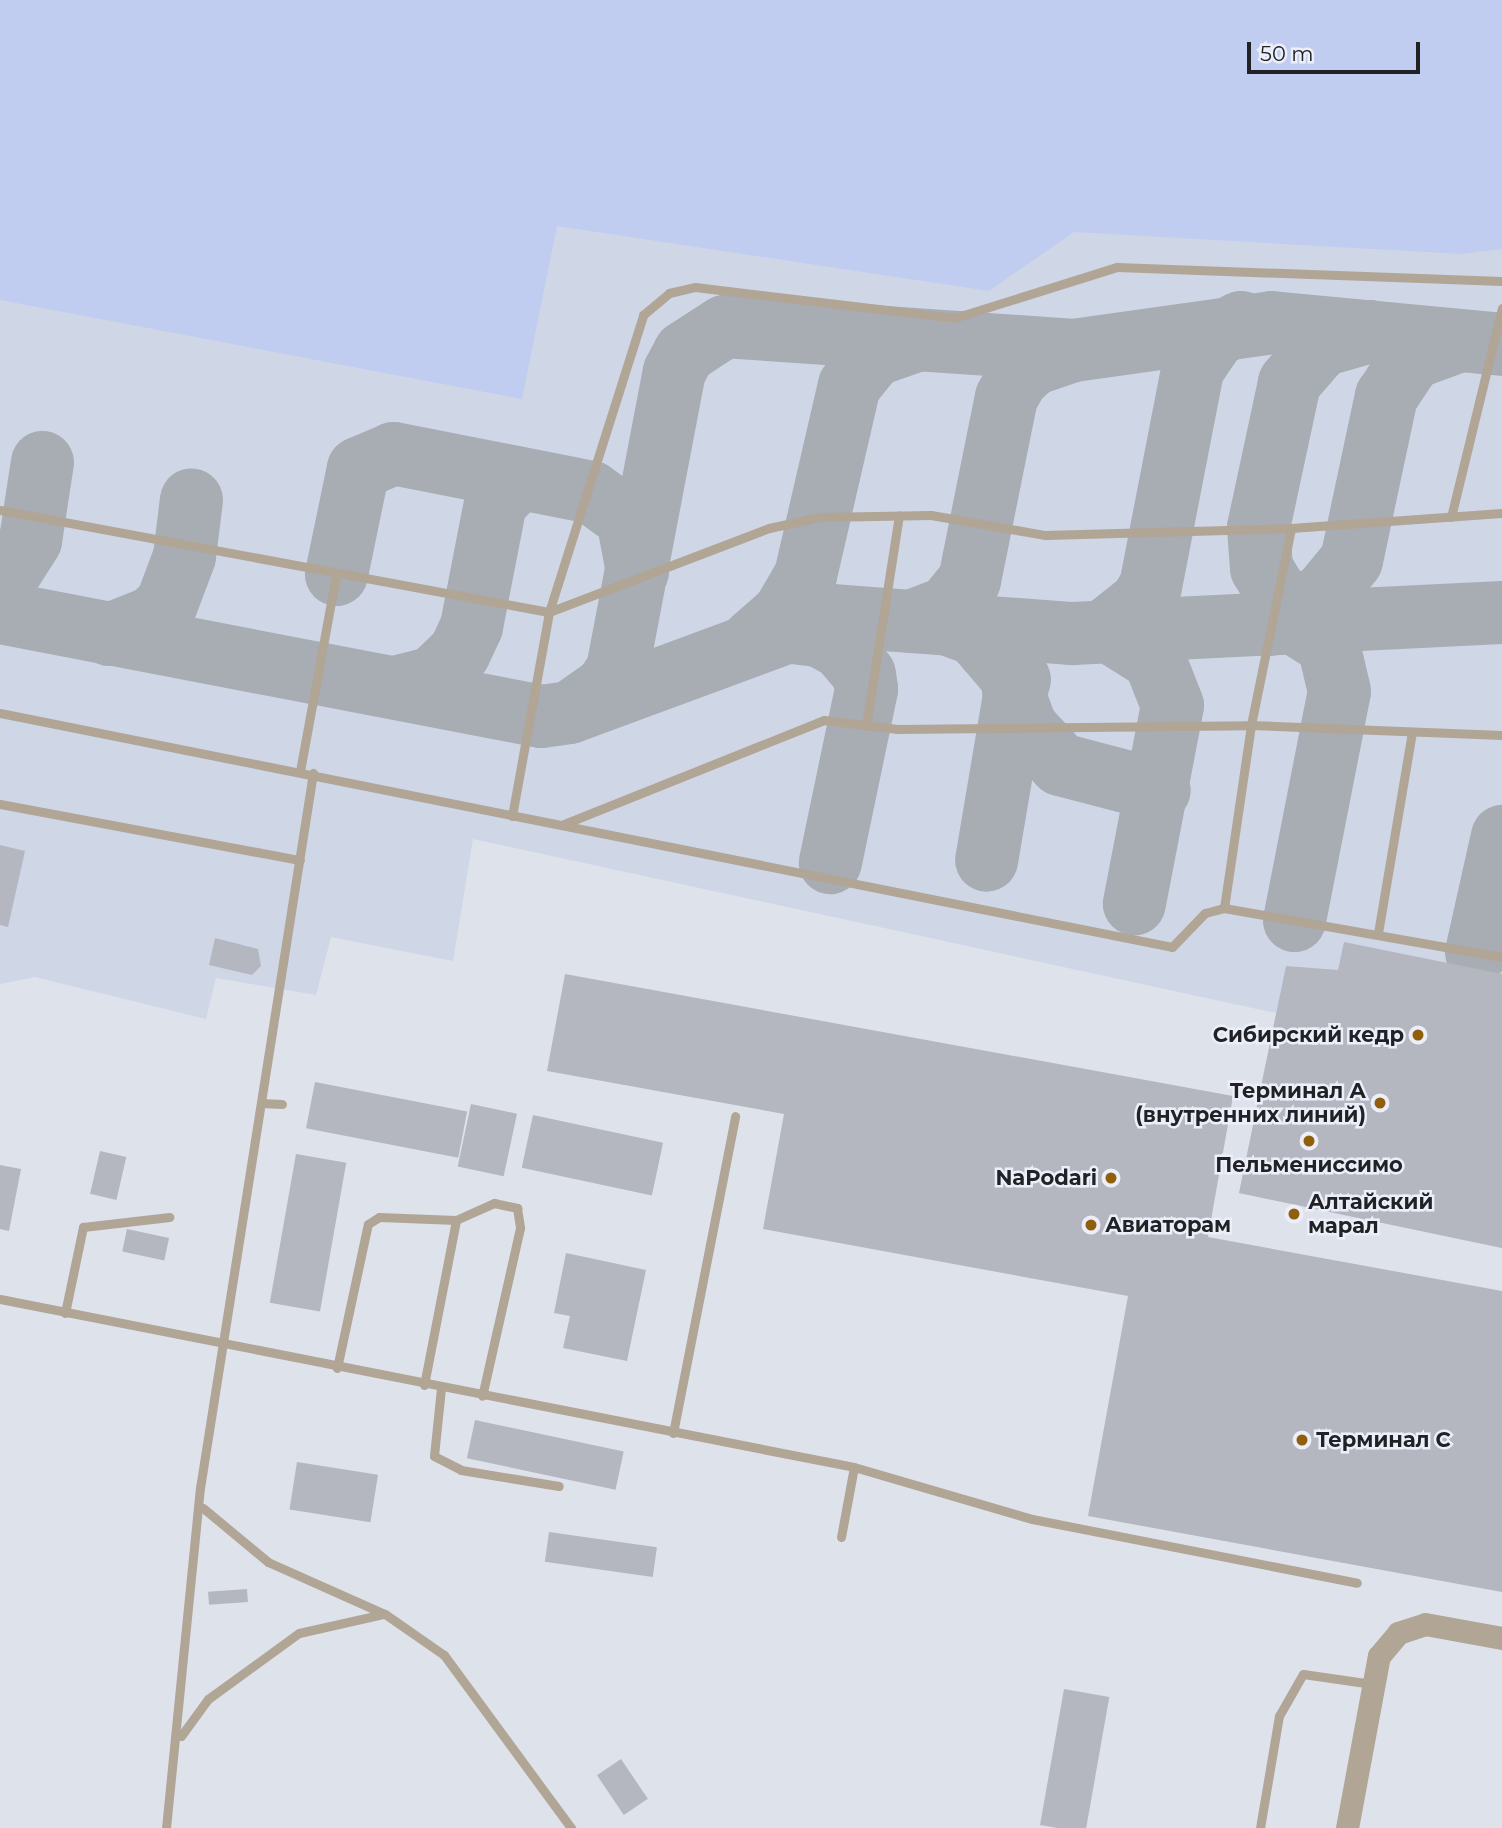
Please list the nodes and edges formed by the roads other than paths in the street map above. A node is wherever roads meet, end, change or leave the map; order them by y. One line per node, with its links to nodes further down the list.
1 (1502, 281): 9 (lane)
2 (1502, 308): 6 (lane)
3 (0, 510): 8 (lane)
4 (1502, 513): 6 (lane)
5 (899, 516): 7 (lane); 9 (lane); 12 (lane)
6 (1451, 517): 7 (lane)
7 (1291, 528): 11 (lane)
8 (336, 574): 9 (lane); 15 (lane)
9 (549, 612): 18 (lane)
10 (0, 713): 15 (lane)
11 (1251, 725): 12 (lane); 13 (lane); 21 (lane)
12 (866, 726): 19 (lane)
13 (1412, 732): 14 (lane); 22 (lane)
14 (1502, 735)
15 (300, 771): 16 (lane)
16 (313, 774): 18 (lane); 20 (lane)
17 (0, 804): 20 (lane)
18 (512, 816): 19 (lane)
19 (563, 824): 21 (lane)
20 (300, 860): 24 (lane)
21 (1224, 908): 22 (lane)
22 (1378, 933): 23 (lane)
23 (1502, 957)
24 (261, 1103): 25 (lane); 31 (lane)
25 (282, 1104)
26 (736, 1116): 36 (lane)
27 (169, 1217): 30 (lane)
28 (456, 1220): 32 (lane); 33 (lane); 35 (lane)
29 (0, 1299): 30 (lane)
30 (65, 1313): 31 (lane)
31 (221, 1345): 32 (lane); 39 (lane)
32 (337, 1368): 33 (lane)
33 (424, 1385): 34 (lane)
34 (441, 1388): 35 (lane); 38 (lane)
35 (482, 1396): 36 (lane)
36 (673, 1433): 37 (lane)
37 (854, 1468): 40 (lane); 41 (lane)
38 (559, 1486)
39 (203, 1508): 42 (lane); 45 (lane)
40 (841, 1537)
41 (1357, 1583)
42 (385, 1614): 45 (lane); 47 (lane)
43 (1502, 1638): 44 (street)
44 (1374, 1684): 48 (lane); 49 (street)
45 (180, 1737): 46 (lane)
46 (166, 1828)
47 (571, 1828)
48 (1260, 1828)
49 (1347, 1828)

